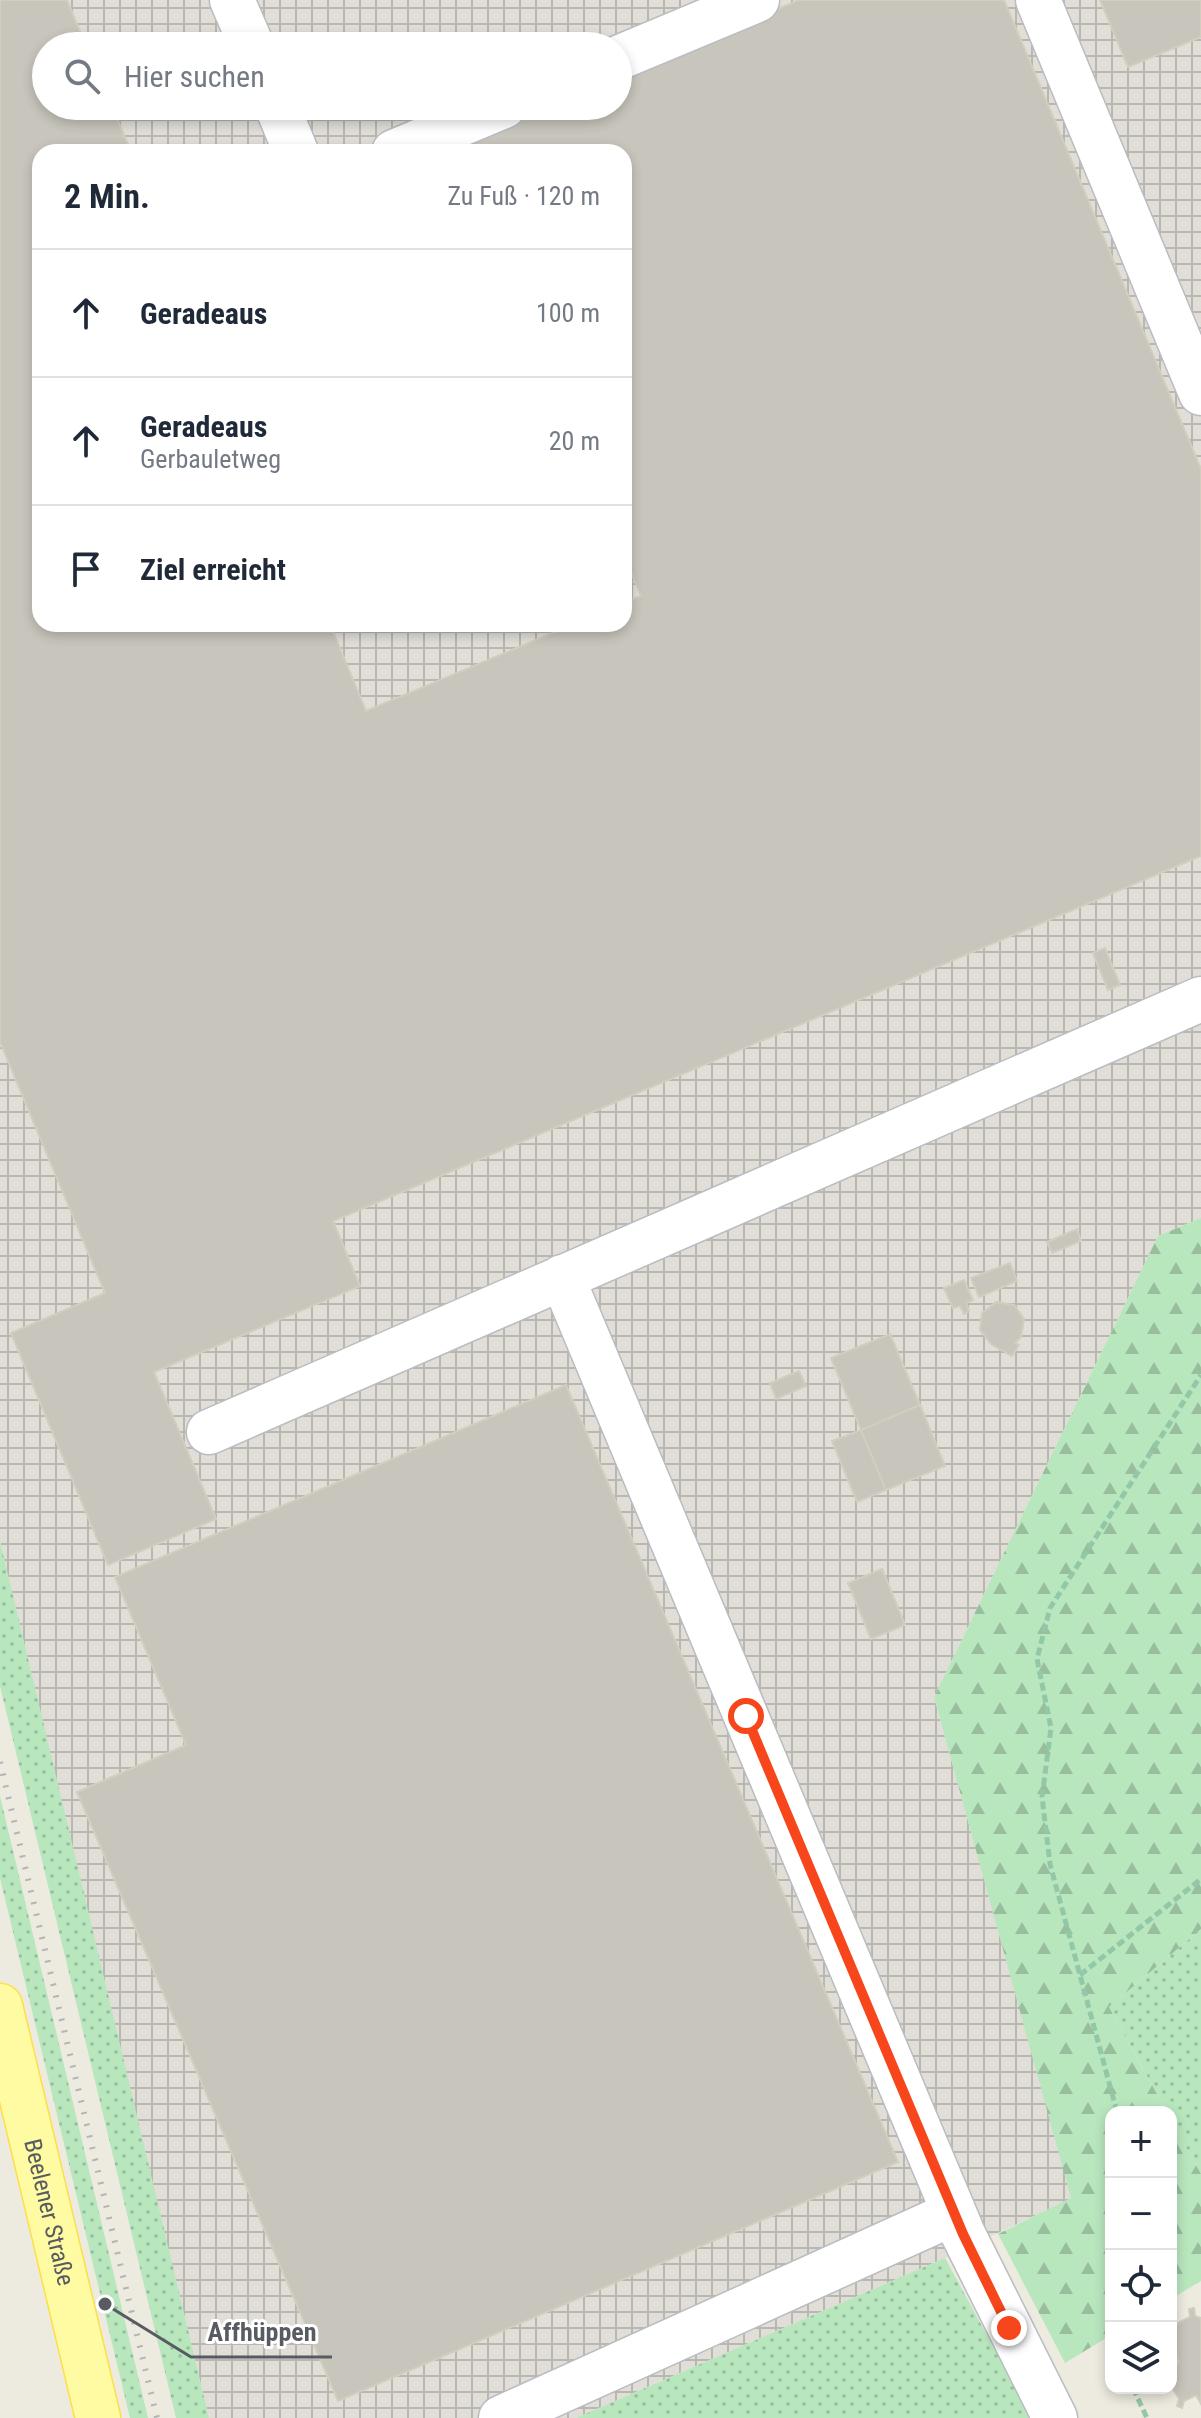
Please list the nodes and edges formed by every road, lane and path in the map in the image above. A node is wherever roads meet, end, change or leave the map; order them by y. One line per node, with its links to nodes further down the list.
1 (232, 0): 4 (street)
2 (757, 0): 5 (street)
3 (1038, 0): 10 (street)
4 (246, 32)
5 (632, 52)
6 (283, 120): 8 (street)
7 (471, 120): 9 (street)
8 (293, 144)
9 (413, 144)
10 (1201, 393)
11 (1201, 999): 12 (street)
12 (562, 1277): 14 (street); 19 (street)
13 (1201, 1375): 16 (path)
14 (209, 1432)
15 (1201, 1879): 16 (path)
16 (1080, 1975): 18 (path)
17 (0, 2006): 21 (main road, Beelener Straße)
18 (1115, 2106)
19 (959, 2224): 22 (street); 23 (street)
20 (1136, 2394): 24 (path)
21 (98, 2418)
22 (501, 2418)
23 (1055, 2418)
24 (1147, 2418)

